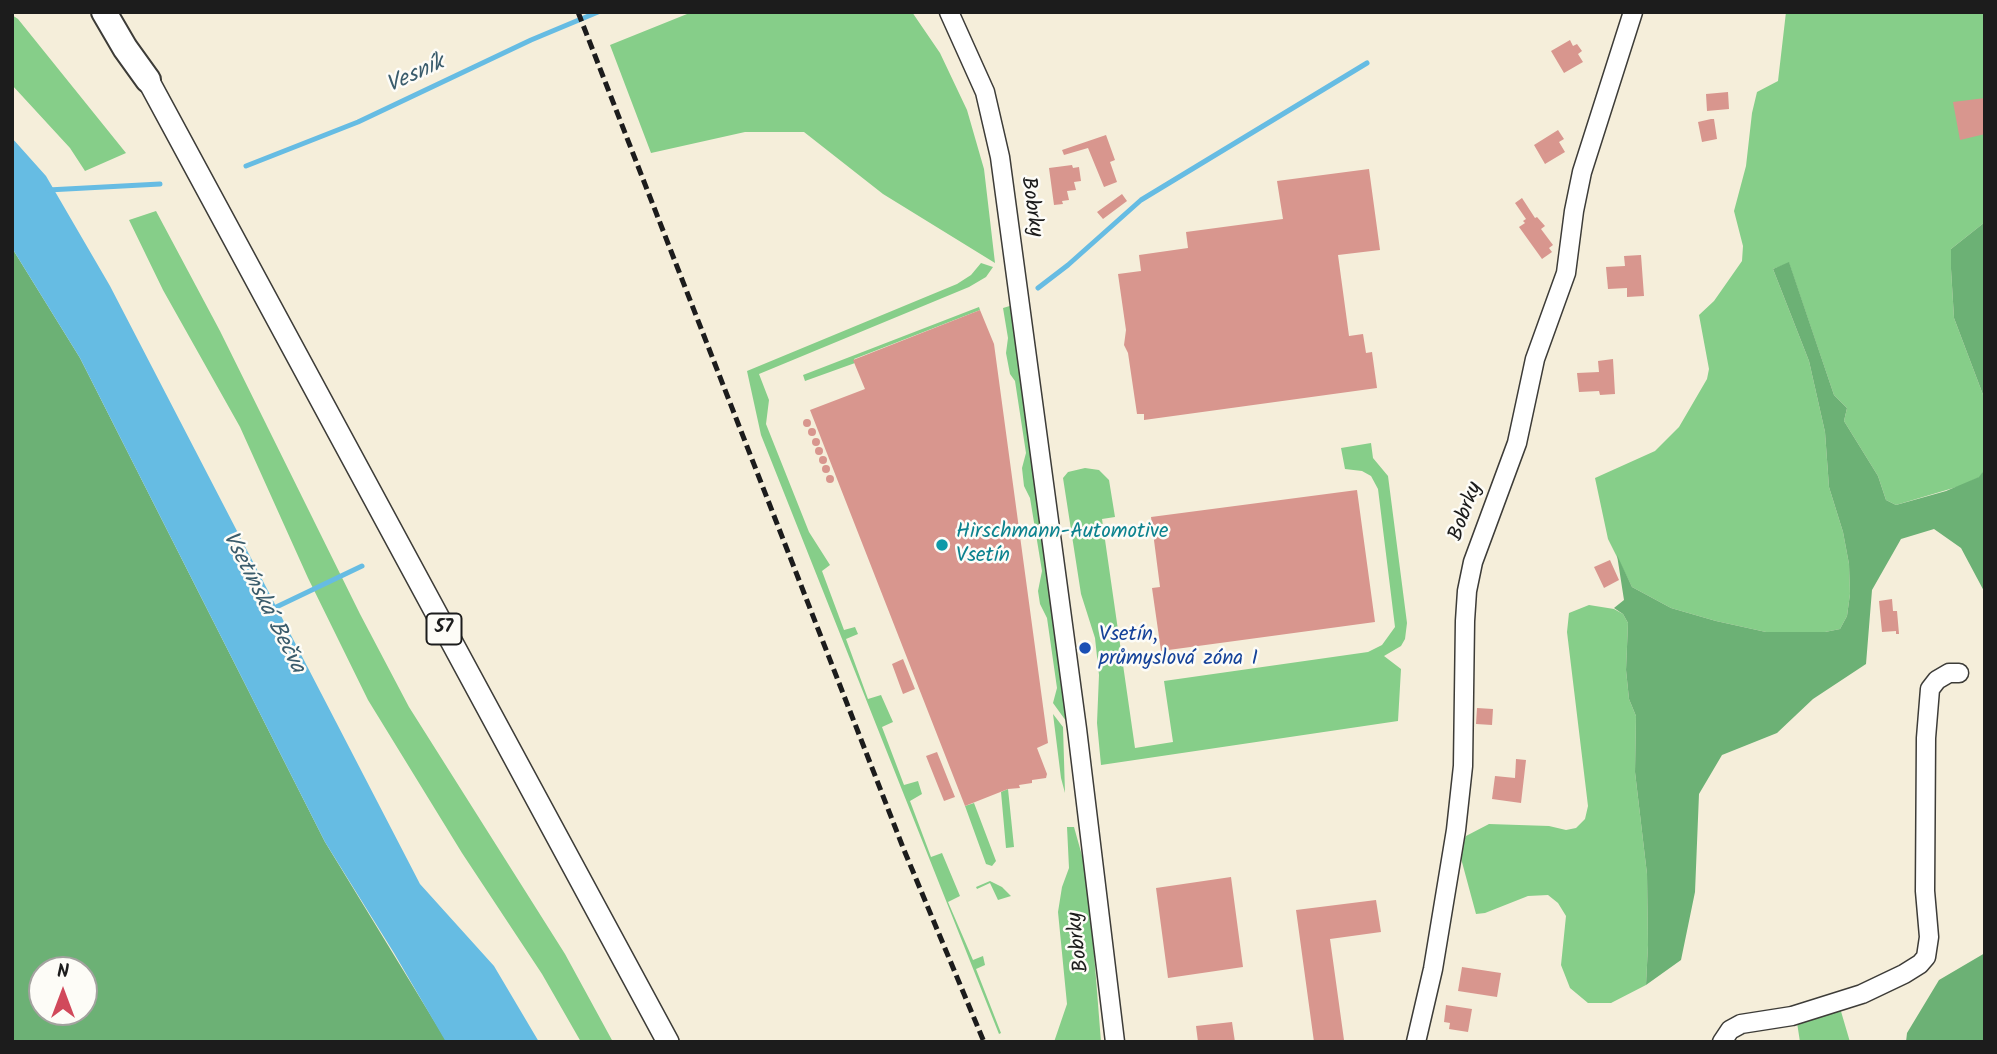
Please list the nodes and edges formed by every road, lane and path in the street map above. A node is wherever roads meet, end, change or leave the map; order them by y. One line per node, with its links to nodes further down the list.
1 (104, 12): 5 (highway, 57)
2 (122, 12): 5 (highway, 57)
3 (949, 12): 8 (street, Bobrky)
4 (1633, 12): 9 (street, Bobrky)
5 (148, 80): 7 (main road, 57)
6 (1959, 673): 10 (street)
7 (668, 1042)
8 (1115, 1042)
9 (1416, 1042)
10 (1722, 1042)

